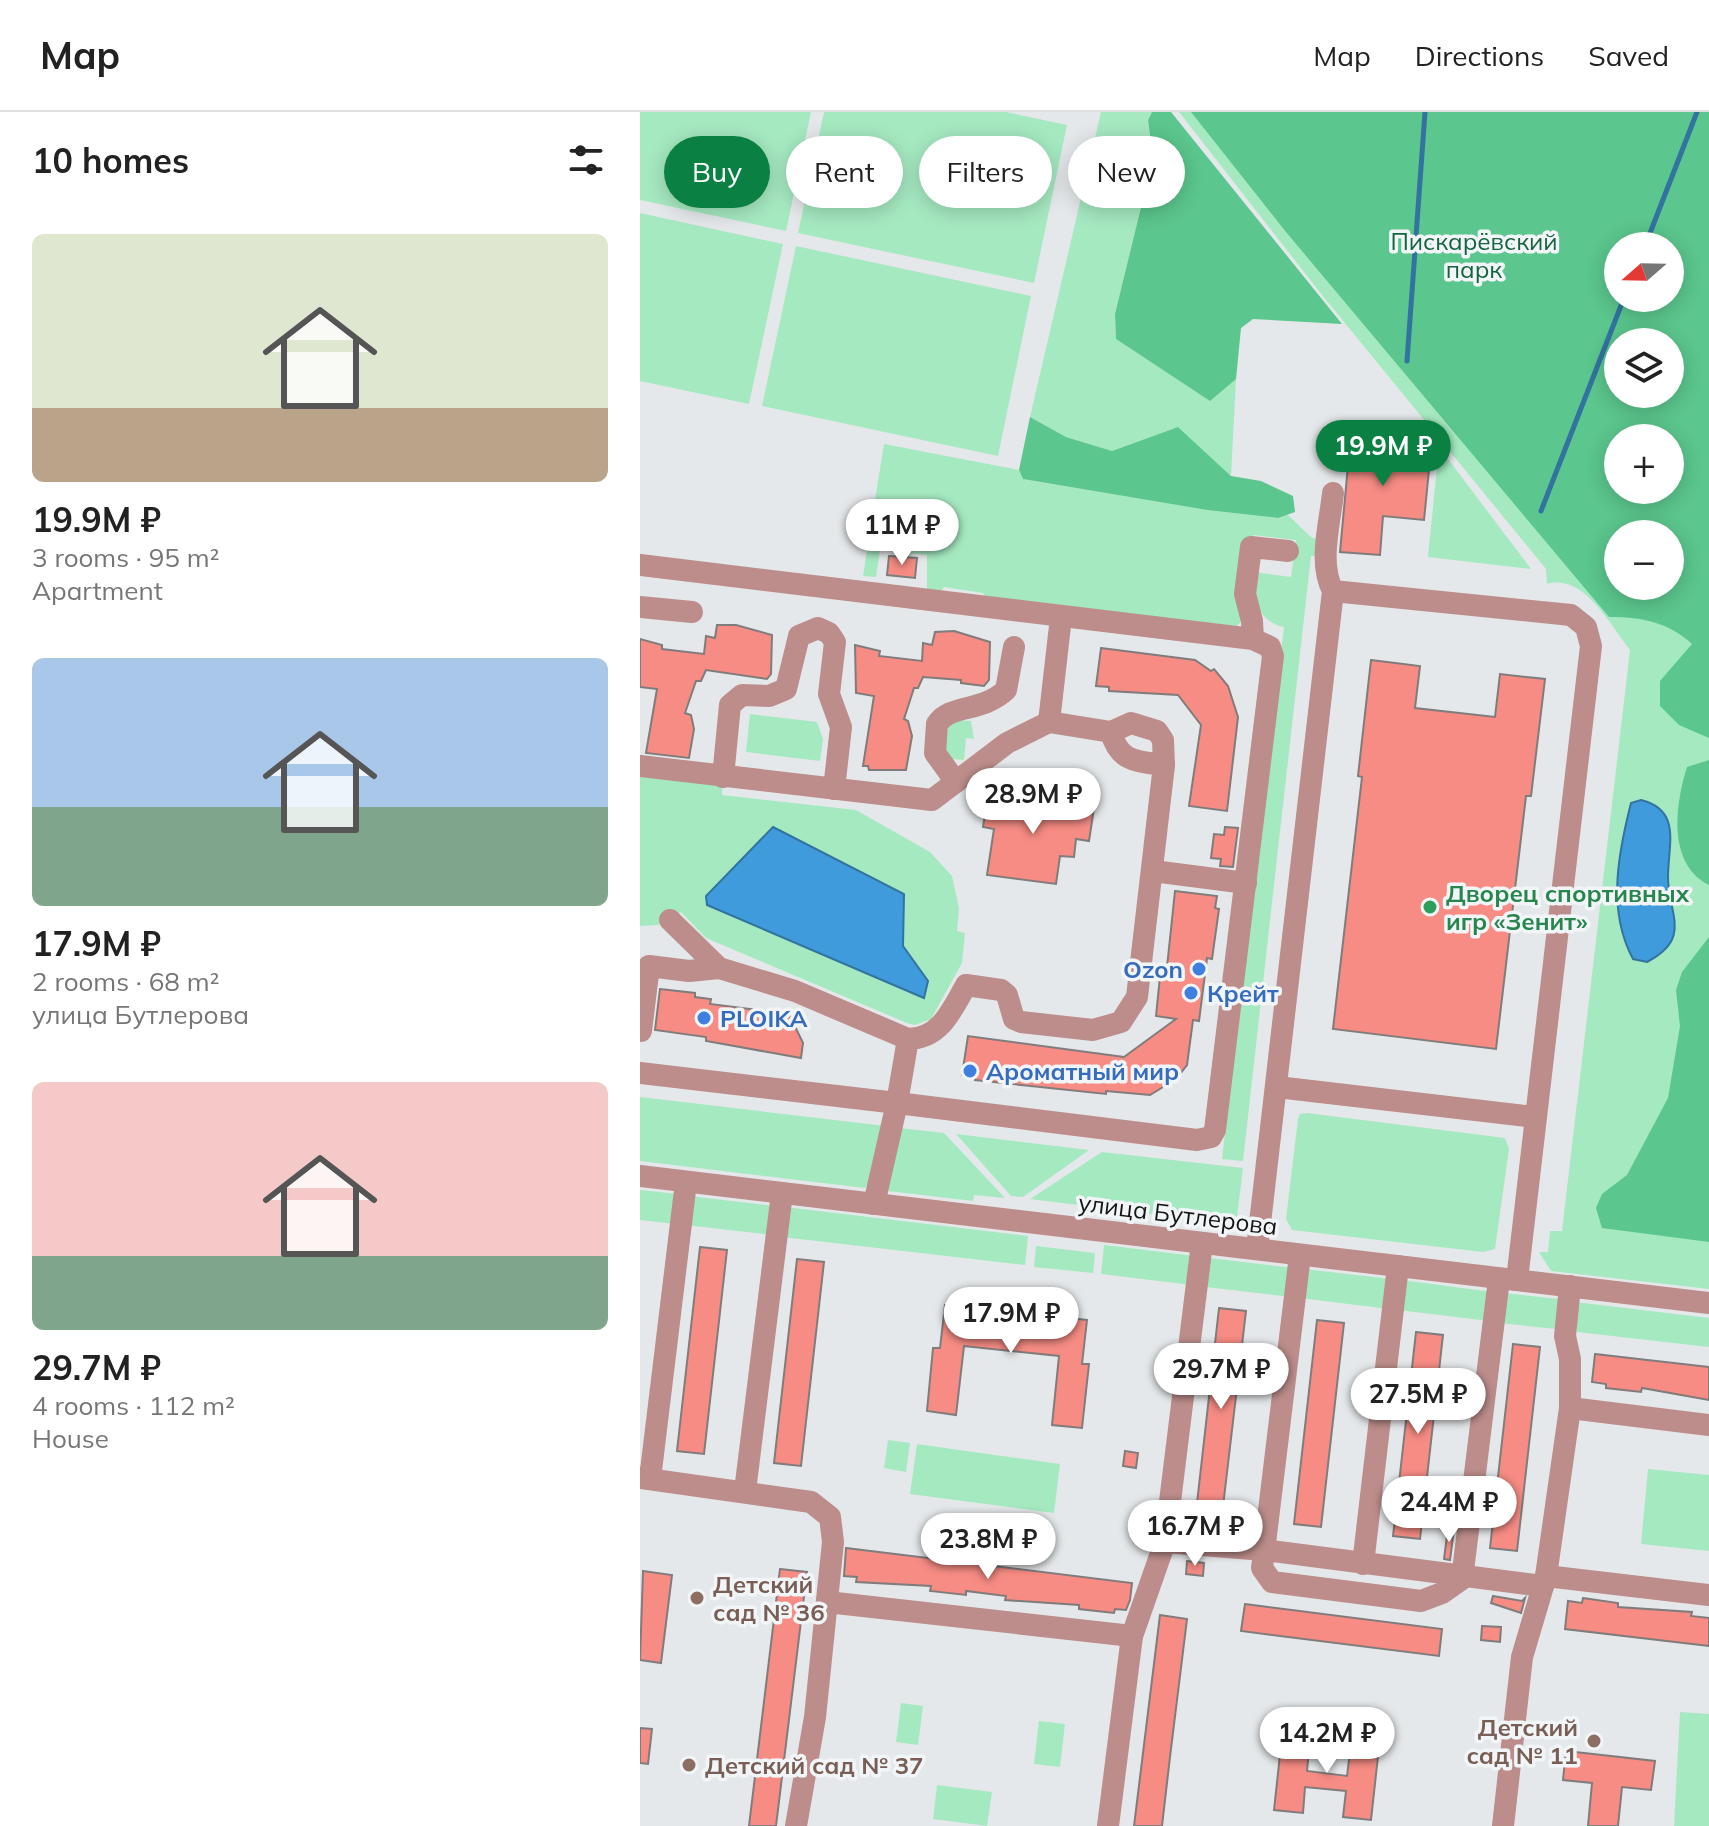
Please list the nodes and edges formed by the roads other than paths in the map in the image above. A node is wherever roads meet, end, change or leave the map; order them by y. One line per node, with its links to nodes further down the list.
1 (1333, 493): 4 (street)
2 (1288, 551): 8 (street)
3 (640, 565): 7 (street)
4 (1333, 591): 25 (street); 27 (street)
5 (640, 607): 6 (street)
6 (692, 612)
7 (1061, 617): 8 (street); 10 (street)
8 (1253, 639): 18 (street)
9 (1014, 647): 15 (street)
10 (1049, 722): 11 (street); 15 (street)
11 (1111, 732): 12 (street); 12 (street)
12 (1164, 765): 17 (street)
13 (640, 766): 14 (street)
14 (723, 777): 16 (street); 16 (street)
15 (956, 782): 16 (street)
16 (834, 789)
17 (1153, 871): 18 (street); 23 (street)
18 (1246, 883): 26 (street)
19 (670, 920): 20 (street)
20 (719, 968): 21 (street); 23 (street)
21 (644, 978): 22 (street)
22 (641, 1031)
23 (908, 1039): 26 (street)
24 (640, 1073): 26 (street)
25 (1277, 1087): 27 (street); 33 (street)
26 (897, 1103): 31 (street)
27 (1535, 1117): 36 (street)
28 (640, 1176): 29 (street, улица Бутлерова)
29 (686, 1182): 30 (street, улица Бутлерова); 41 (street)
30 (782, 1193): 31 (street, улица Бутлерова); 42 (street)
31 (874, 1204): 32 (street, улица Бутлерова)
32 (1202, 1243): 33 (street, улица Бутлерова); 43 (street)
33 (1257, 1249): 34 (street, улица Бутлерова)
34 (1300, 1255): 35 (street, улица Бутлерова); 44 (street)
35 (1398, 1266): 36 (street, улица Бутлерова); 45 (street)
36 (1508, 1279): 37 (street, улица Бутлерова); 46 (street)
37 (1570, 1286): 38 (street, улица Бутлерова); 39 (street)
38 (1709, 1303)
39 (1570, 1408): 40 (street); 47 (street)
40 (1709, 1425)
41 (645, 1479): 42 (street)
42 (745, 1491): 49 (street)
43 (1165, 1542): 44 (street); 50 (street)
44 (1264, 1550): 45 (street); 46 (street)
45 (1363, 1564): 46 (street)
46 (1462, 1579): 47 (street)
47 (1544, 1581): 48 (street); 53 (street)
48 (1709, 1595)
49 (827, 1602): 50 (street); 51 (street)
50 (1132, 1636): 52 (street)
51 (796, 1826)
52 (1108, 1826)
53 (1503, 1826)

